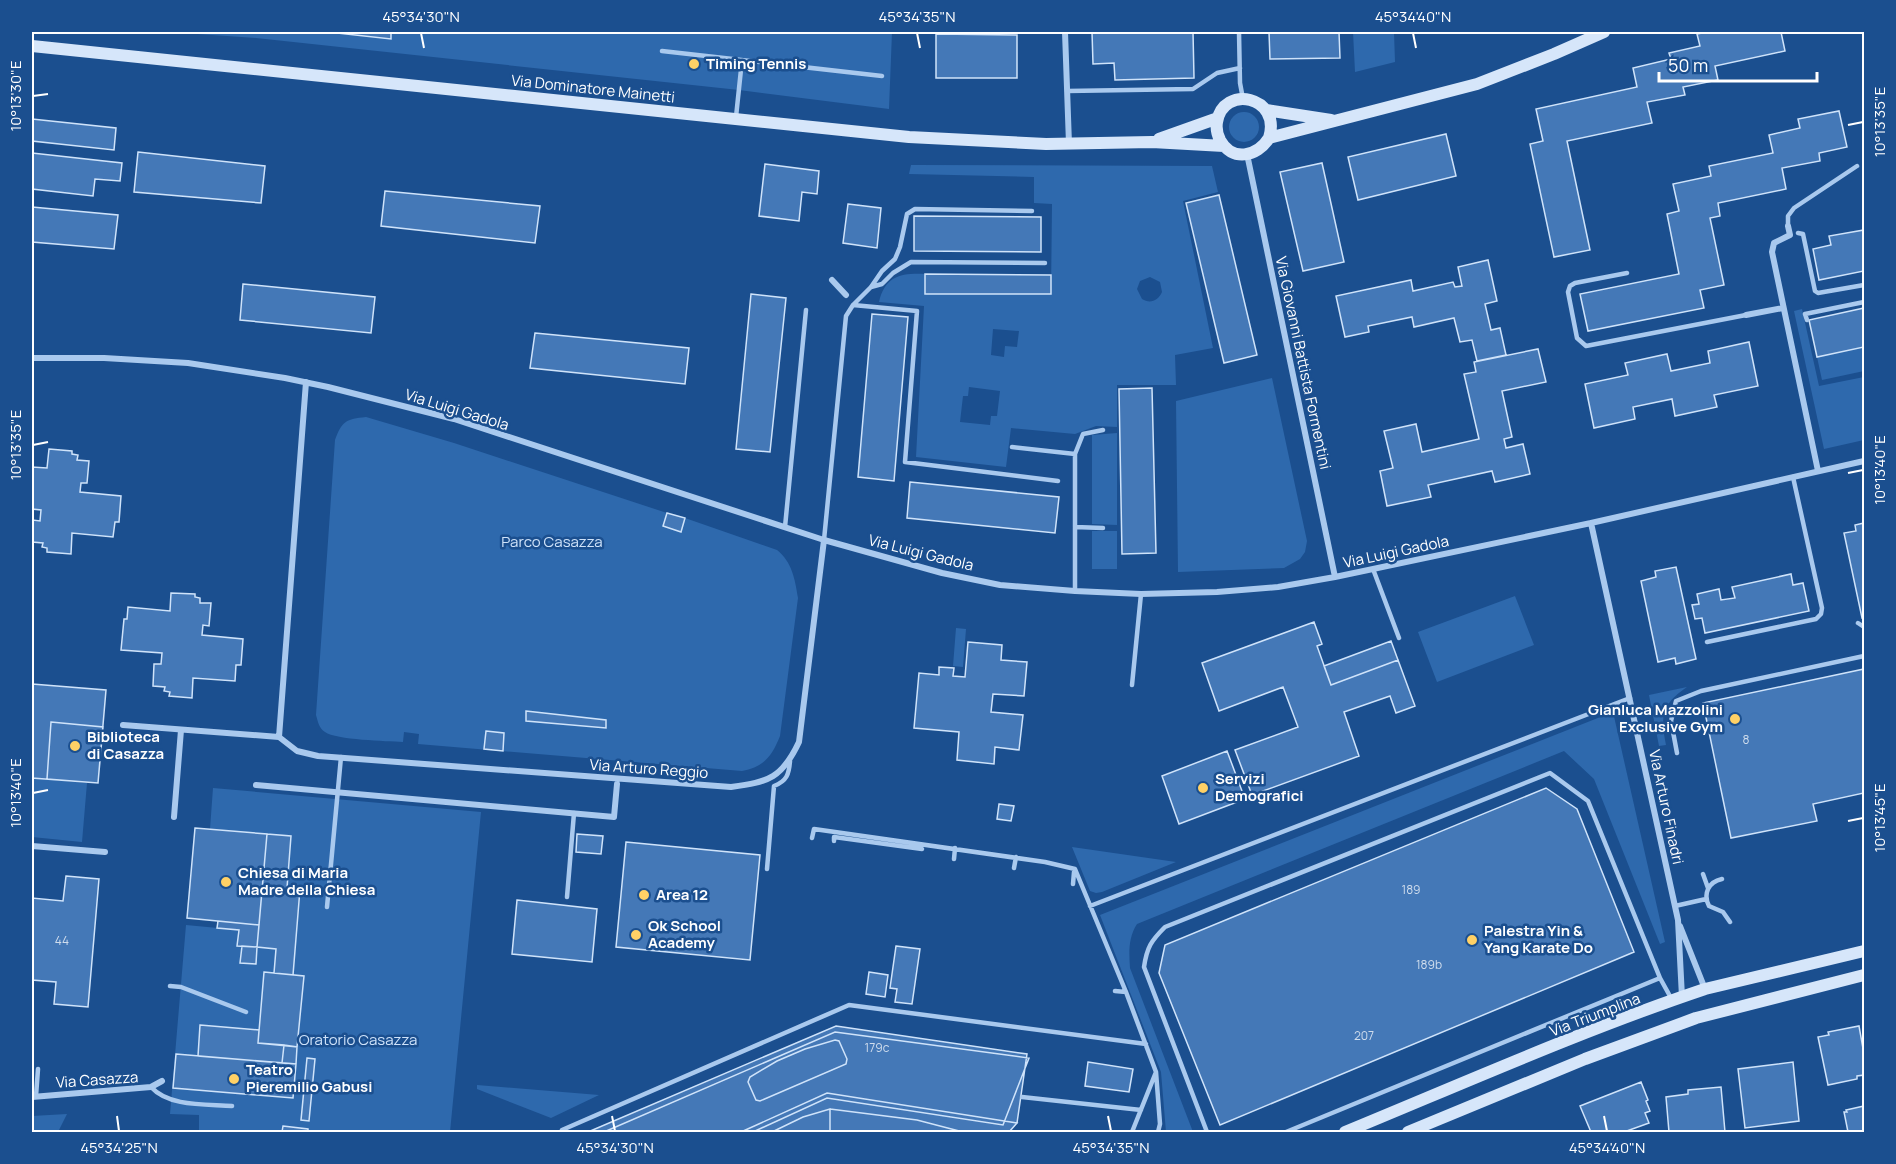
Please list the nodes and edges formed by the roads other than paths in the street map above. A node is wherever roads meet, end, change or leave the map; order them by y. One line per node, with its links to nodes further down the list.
1 (1065, 32): 9 (street)
2 (1239, 32): 7 (lane)
3 (1604, 32): 14 (street)
4 (32, 46): 12 (street, Via Dominatore Mainetti)
5 (662, 51): 6 (lane)
6 (742, 60): 8 (lane); 12 (lane)
7 (1240, 68): 9 (lane); 10 (lane)
8 (882, 76)
9 (1067, 91): 17 (street)
10 (1243, 99): 11 (street); 13 (street, Via Dominatore Mainetti)
11 (1266, 110): 14 (street); 15 (street)
12 (736, 118): 17 (street, Via Dominatore Mainetti)
13 (1218, 118): 16 (street, Via Dominatore Mainetti); 18 (street)
14 (1339, 121): 15 (street)
15 (1269, 138): 19 (street)
16 (1152, 142): 17 (street, Via Dominatore Mainetti); 18 (street, Via Dominatore Mainetti)
17 (1069, 144)
18 (1224, 146): 19 (street, Via Dominatore Mainetti)
19 (1247, 154): 52 (street, Via Giovanni Battista Formentini)
20 (1857, 166): 22 (lane)
21 (1032, 211): 29 (lane)
22 (1788, 226): 24 (street)
23 (1798, 233): 24 (street); 28 (lane)
24 (1790, 235): 33 (street)
25 (1045, 263): 29 (lane)
26 (1627, 273): 35 (lane)
27 (832, 280): 30 (street)
28 (1864, 285)
29 (871, 287): 32 (lane)
30 (846, 295)
31 (1864, 302): 36 (lane)
32 (853, 305): 45 (lane); 50 (lane)
33 (1783, 308): 35 (street); 43 (street)
34 (806, 310): 47 (lane)
35 (1746, 315)
36 (1807, 320)
37 (32, 358): 38 (street, Via Luigi Gadola)
38 (306, 382): 47 (street, Via Luigi Gadola); 64 (street)
39 (1103, 430): 41 (lane)
40 (1012, 447): 41 (lane)
41 (1075, 454): 48 (lane)
42 (1864, 461): 43 (street, Via Luigi Gadola)
43 (1818, 471): 44 (street, Via Luigi Gadola)
44 (1793, 477): 46 (street, Via Luigi Gadola); 58 (lane)
45 (1058, 482)
46 (1591, 523): 51 (street, Via Luigi Gadola); 61 (street, Via Arturo Finadri)
47 (785, 527): 50 (street, Via Luigi Gadola)
48 (1075, 527): 49 (lane); 53 (lane)
49 (1103, 528)
50 (824, 540): 53 (street, Via Luigi Gadola); 67 (street)
51 (1373, 569): 52 (street, Via Luigi Gadola); 57 (lane)
52 (1335, 577): 54 (street, Via Luigi Gadola)
53 (1075, 591): 54 (street, Via Luigi Gadola)
54 (1141, 594): 60 (lane)
55 (1858, 623): 56 (lane)
56 (1864, 627)
57 (1399, 638)
58 (1707, 642)
59 (1864, 656): 65 (lane)
60 (1132, 684)
61 (1630, 698): 90 (lane); 91 (street, Via Arturo Finadri)
62 (123, 725): 63 (street, Via Arturo Reggio)
63 (181, 730): 64 (street, Via Arturo Reggio); 72 (street)
64 (279, 737): 66 (street, Via Arturo Reggio)
65 (1677, 753)
66 (341, 758): 67 (street, Via Arturo Reggio); 70 (lane)
67 (790, 761): 82 (lane)
68 (617, 784): 71 (street)
69 (256, 785): 70 (street)
70 (337, 793): 71 (street); 92 (lane)
71 (574, 813): 88 (lane)
72 (174, 817)
73 (812, 838): 77 (lane)
74 (834, 841): 77 (lane)
75 (32, 846): 78 (street)
76 (955, 848): 77 (lane); 79 (lane); 80 (lane)
77 (922, 849)
78 (105, 852)
79 (1016, 858): 81 (lane); 83 (lane)
80 (954, 859)
81 (1014, 868)
82 (767, 869)
83 (1075, 869): 86 (lane); 90 (lane)
84 (1703, 874): 87 (lane)
85 (1722, 879): 87 (lane)
86 (1073, 884)
87 (1708, 888): 89 (lane)
88 (567, 897)
89 (1707, 899): 91 (lane); 94 (lane)
90 (1090, 906): 101 (lane)
91 (1675, 906): 93 (street, Via Arturo Finadri)
92 (327, 907)
93 (1678, 920): 99 (street); 102 (street)
94 (1730, 922)
95 (1864, 951): 99 (street, Via Triumplina)
96 (1864, 975): 125 (street)
97 (1660, 978): 102 (lane); 122 (lane); 123 (lane)
98 (170, 986): 104 (lane)
99 (1705, 989): 102 (street, Via Triumplina)
100 (1115, 991): 101 (lane)
101 (1126, 992): 110 (lane)
102 (1677, 999): 124 (street, Via Triumplina)
103 (935, 1008): 105 (lane)
104 (246, 1012)
105 (934, 1016): 107 (lane); 119 (lane)
106 (996, 1016): 107 (lane)
107 (995, 1024): 109 (lane)
108 (1054, 1024): 109 (lane)
109 (1053, 1032): 110 (lane)
110 (1146, 1044): 112 (lane)
111 (38, 1069): 115 (lane)
112 (1156, 1072): 118 (lane); 121 (lane)
113 (162, 1082): 114 (street, Via Casazza)
114 (151, 1087): 115 (street, Via Casazza); 117 (lane)
115 (34, 1096)
116 (1022, 1097): 118 (lane)
117 (232, 1106)
118 (1141, 1110): 120 (lane)
119 (562, 1130)
120 (1132, 1132)
121 (1158, 1132)
122 (1207, 1132)
123 (1286, 1132)
124 (1345, 1132)
125 (1408, 1132)

